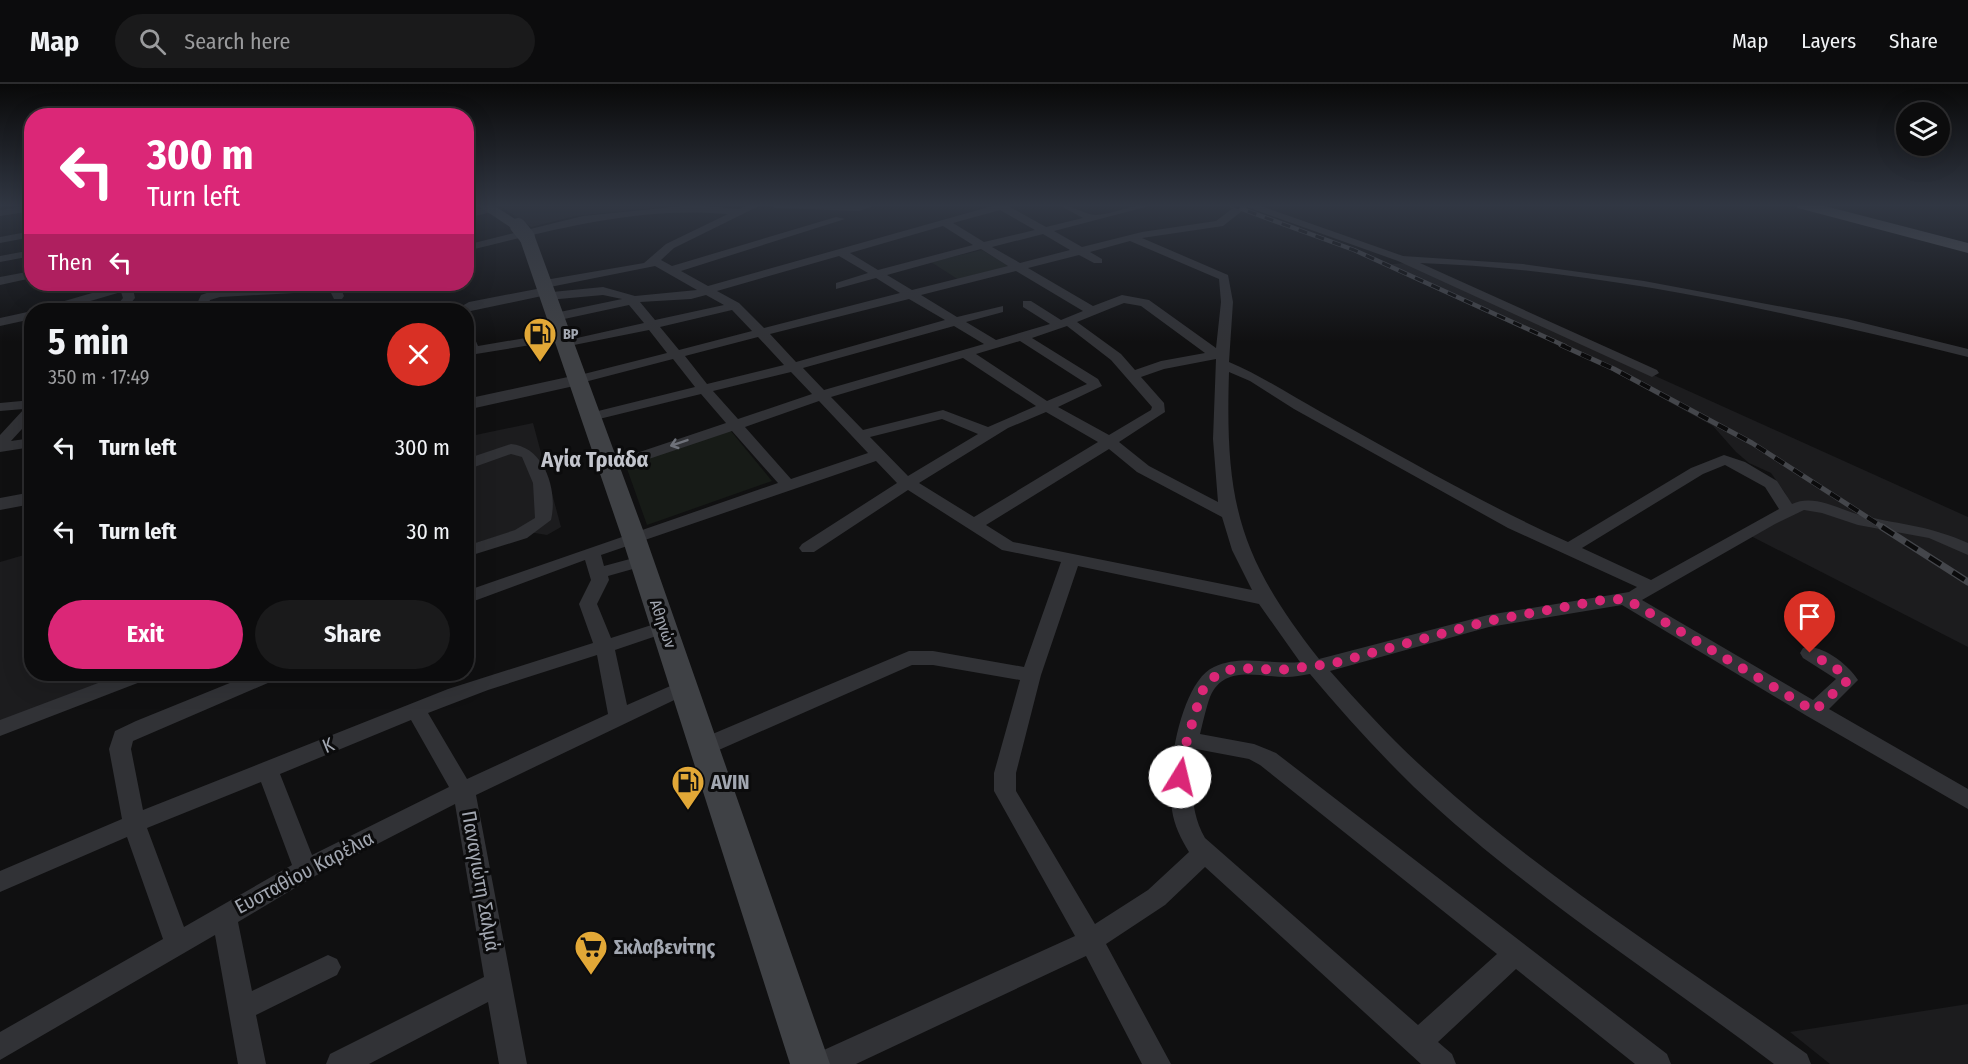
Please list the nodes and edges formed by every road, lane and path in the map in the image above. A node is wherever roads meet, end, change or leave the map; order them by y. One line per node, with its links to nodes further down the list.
1 (530, 251): 25 (main road, Αθηνών)
2 (665, 251): 16 (street)
3 (736, 251): 20 (street)
4 (765, 251): 18 (street)
5 (844, 251): 11 (street)
6 (965, 251): 21 (street)
7 (990, 251): 19 (street)
8 (1086, 251): 12 (street)
9 (1162, 251): 56 (street)
10 (1379, 251): 15 (street)
11 (840, 252): 18 (street); 21 (street)
12 (1081, 252): 17 (street); 19 (street)
13 (24, 254): 14 (street)
14 (0, 259)
15 (1402, 259): 53 (street); 58 (street)
16 (654, 261): 20 (street); 25 (street)
17 (1098, 261)
18 (790, 266): 26 (street)
19 (1019, 268): 31 (street); 41 (street)
20 (673, 270): 26 (street)
21 (880, 274): 24 (street); 31 (street)
22 (24, 276): 23 (street)
23 (0, 281)
24 (840, 286)
25 (546, 290): 34 (street); 38 (street); 43 (main road, Αθηνών)
26 (708, 290): 34 (street); 39 (street)
27 (111, 291): 35 (street)
28 (201, 291): 32 (street)
29 (249, 291): 32 (street)
30 (335, 291): 33 (street)
31 (915, 295): 44 (street); 48 (street)
32 (208, 296): 36 (street)
33 (338, 296)
34 (632, 300): 43 (street); 47 (street)
35 (71, 303)
36 (204, 303)
37 (1027, 304): 46 (street)
38 (474, 305)
39 (735, 306): 47 (street); 48 (street)
40 (999, 309): 44 (street)
41 (1092, 311): 46 (street); 56 (street)
42 (24, 317): 45 (street)
43 (555, 317): 50 (main road, Αθηνών)
44 (957, 321): 51 (street); 57 (street)
45 (0, 322)
46 (1065, 324): 49 (street); 59 (street)
47 (650, 325): 50 (street); 55 (street)
48 (763, 334): 55 (street); 57 (street)
49 (1022, 337): 51 (street); 66 (street)
50 (562, 340): 52 (street); 60 (main road, Αθηνών)
51 (995, 345): 54 (street)
52 (474, 349)
53 (1968, 353)
54 (966, 354): 62 (street); 66 (street)
55 (676, 356): 60 (street); 61 (street)
56 (1220, 357): 59 (street); 83 (street); 88 (street)
57 (793, 367): 61 (street); 62 (street)
58 (1652, 373)
59 (1133, 375): 73 (street)
60 (577, 380): 63 (street); 67 (main road, Αθηνών)
61 (704, 389): 67 (street); 69 (street)
62 (821, 396): 69 (street); 71 (street)
63 (474, 403)
64 (24, 405): 65 (street)
65 (0, 407)
66 (1047, 407): 70 (street); 73 (street)
67 (591, 417): 77 (main road, Αθηνών)
68 (24, 418): 74 (street)
69 (735, 424): 77 (street, one-way to 77); 79 (street)
70 (989, 433): 71 (street); 78 (street)
71 (860, 435): 75 (street)
72 (24, 442): 74 (street)
73 (1110, 442): 83 (street); 84 (street)
74 (1, 443)
75 (878, 455): 78 (street); 79 (street)
76 (474, 462): 87 (street)
77 (610, 467): 85 (main road, Αθηνών)
78 (908, 483): 84 (street); 86 (street)
79 (788, 485): 85 (street)
80 (24, 500): 81 (street)
81 (0, 504)
82 (1788, 512): 88 (street); 89 (street); 94 (street)
83 (1230, 515): 96 (street)
84 (973, 525): 91 (street)
85 (634, 538): 90 (street); 92 (main road, Αθηνών)
86 (808, 548)
87 (474, 549)
88 (1568, 550): 94 (street)
89 (1968, 550)
90 (591, 552): 93 (street); 95 (street)
91 (1071, 560): 96 (street); 102 (street)
92 (641, 561): 93 (street); 98 (main road, Αθηνών)
93 (599, 573): 99 (street)
94 (1649, 586): 97 (street)
95 (474, 595)
96 (1266, 599): 101 (street)
97 (1626, 599): 101 (street); 107 (street)
98 (664, 627): 99 (street, Κ); 105 (main road, Αθηνών)
99 (605, 648): 106 (street, Κ); 108 (street)
100 (1810, 653): 107 (street)
101 (1315, 667): 110 (street); 136 (street)
102 (1031, 675): 111 (street); 120 (street)
103 (123, 681): 109 (street)
104 (253, 681): 115 (street)
105 (684, 687): 108 (street, Ευσταθίου Καρέλια); 111 (main road, Αθηνών)
106 (416, 710): 112 (street, Κ); 113 (street, Παναγιώτη Σαλμά)
107 (1814, 711): 114 (street)
108 (619, 717): 113 (street, Ευσταθίου Καρέλια)
109 (0, 728)
110 (1187, 739): 116 (street); 122 (street)
111 (704, 747): 131 (main road, Αθηνών)
112 (267, 770): 115 (street, Κ); 117 (street)
113 (463, 791): 117 (street, Ευσταθίου Καρέλια); 124 (street, Παναγιώτη Σαλμά)
114 (1968, 800)
115 (134, 824): 118 (street, Κ); 121 (street)
116 (1204, 852): 120 (street); 126 (street)
117 (306, 868): 119 (street, Ευσταθίου Καρέλια)
118 (0, 882)
119 (224, 915): 121 (street, Ευσταθίου Καρέλια); 125 (street)
120 (1090, 939): 132 (street); 133 (street)
121 (177, 943): 127 (street, Ευσταθίου Καρέλια)
122 (1515, 954): 126 (street); 135 (street)
123 (328, 967): 125 (street)
124 (499, 983): 129 (street); 130 (street, Παναγιώτη Σαλμά)
125 (242, 1009): 128 (street)
126 (1418, 1043): 134 (street)
127 (0, 1047)
128 (252, 1064)
129 (340, 1064)
130 (513, 1064)
131 (810, 1064)
132 (825, 1064)
133 (1157, 1064)
134 (1442, 1064)
135 (1657, 1064)
136 (1797, 1064)

